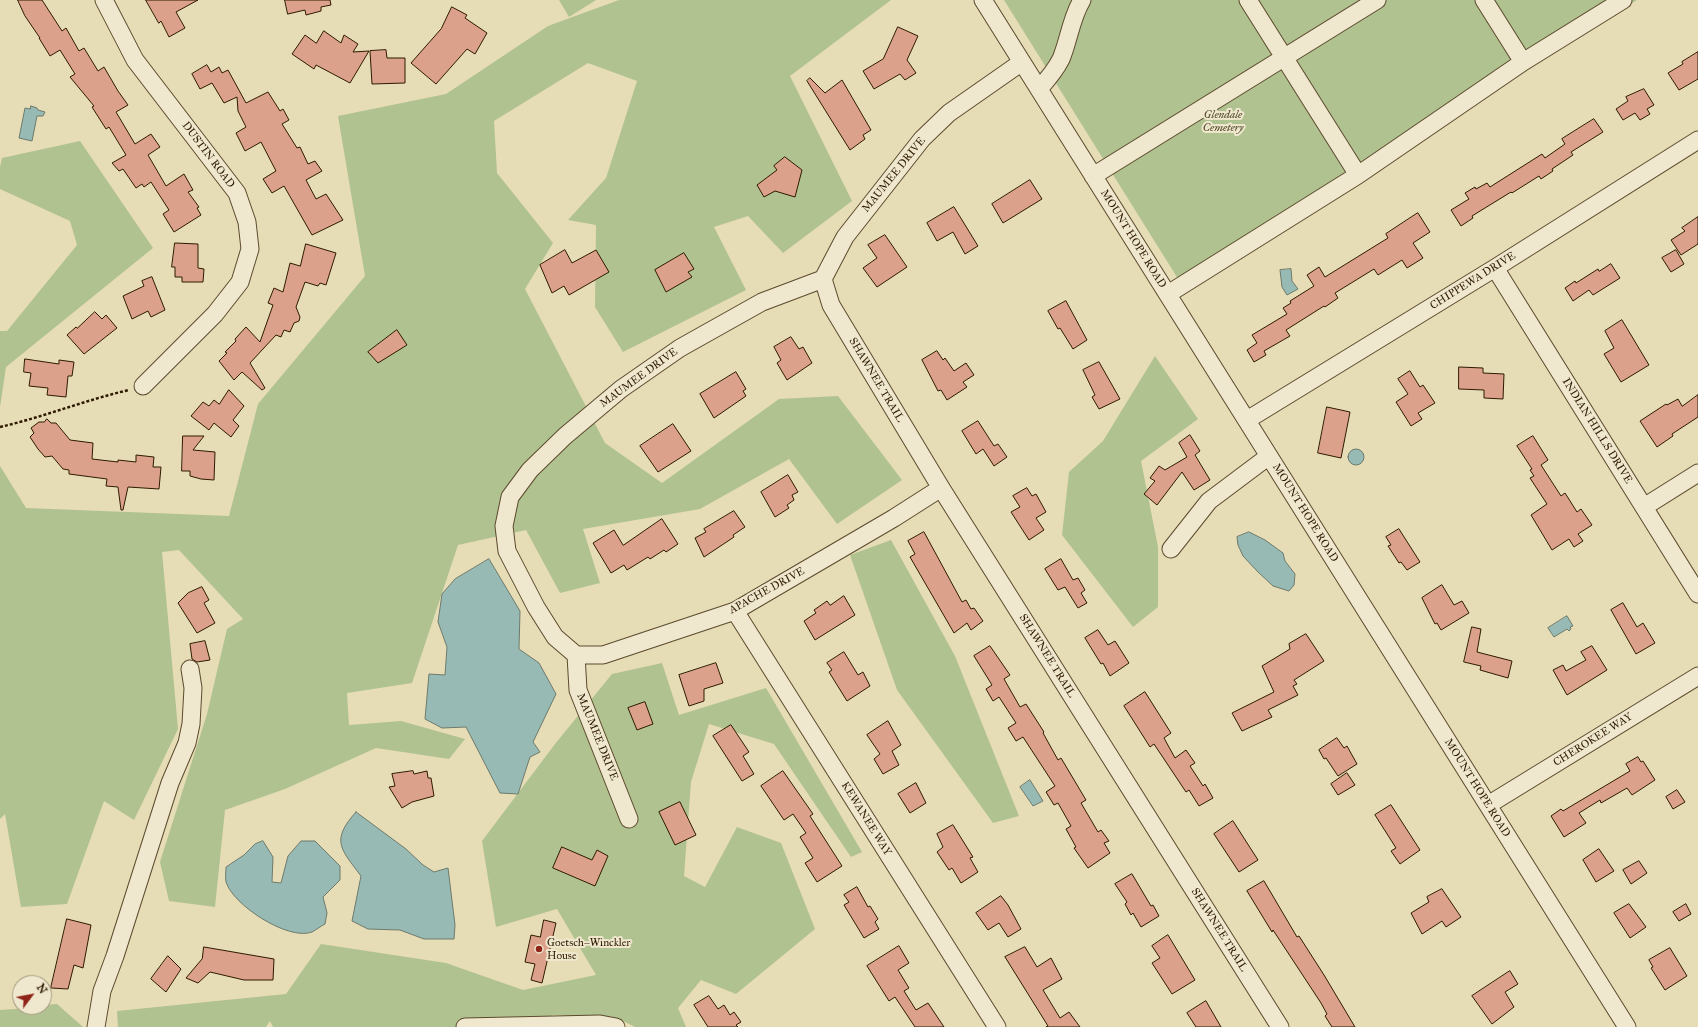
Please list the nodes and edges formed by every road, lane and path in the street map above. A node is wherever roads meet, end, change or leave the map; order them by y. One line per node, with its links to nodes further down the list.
1 (104, 0): 18 (street, DUSTIN ROAD)
2 (983, 0): 9 (street, MOUNT HOPE ROAD)
3 (1082, 0): 11 (street)
4 (1248, 0): 8 (street)
5 (1377, 0): 8 (street)
6 (1484, 0): 10 (street)
7 (1623, 0): 10 (street)
8 (1284, 58): 13 (street); 14 (street)
9 (1022, 62): 11 (street, MOUNT HOPE ROAD); 16 (street, MAUMEE DRIVE)
10 (1523, 62): 13 (street)
11 (1039, 89): 14 (street, MOUNT HOPE ROAD)
12 (1698, 140): 15 (street, CHIPPEWA DRIVE)
13 (1358, 175): 17 (street)
14 (1093, 176): 17 (street, MOUNT HOPE ROAD)
15 (1495, 268): 19 (street, CHIPPEWA DRIVE); 24 (street, INDIAN HILLS DRIVE)
16 (823, 279): 23 (street, SHAWNEE TRAIL); 28 (street, MAUMEE DRIVE)
17 (1168, 294): 19 (street, MOUNT HOPE ROAD)
18 (143, 386): 20 (path)
19 (1247, 420): 21 (street, MOUNT HOPE ROAD)
20 (0, 427)
21 (1269, 456): 25 (street); 33 (street, MOUNT HOPE ROAD)
22 (1698, 473): 24 (street)
23 (941, 488): 27 (street, APACHE DRIVE); 39 (street, SHAWNEE TRAIL)
24 (1644, 507): 26 (street, INDIAN HILLS DRIVE)
25 (1171, 549)
26 (1698, 594)
27 (735, 611): 28 (street, APACHE DRIVE); 38 (street, KEWANEE WAY)
28 (576, 655): 34 (street, MAUMEE DRIVE)
29 (190, 669): 35 (street)
30 (1698, 676): 31 (street, CHEROKEE WAY)
31 (1679, 688): 32 (street); 33 (street, CHEROKEE WAY)
32 (1698, 693)
33 (1488, 805): 40 (street, MOUNT HOPE ROAD)
34 (629, 819)
35 (96, 1027)
36 (465, 1027): 37 (street)
37 (616, 1027)
38 (997, 1027)
39 (1280, 1027)
40 (1627, 1027)

